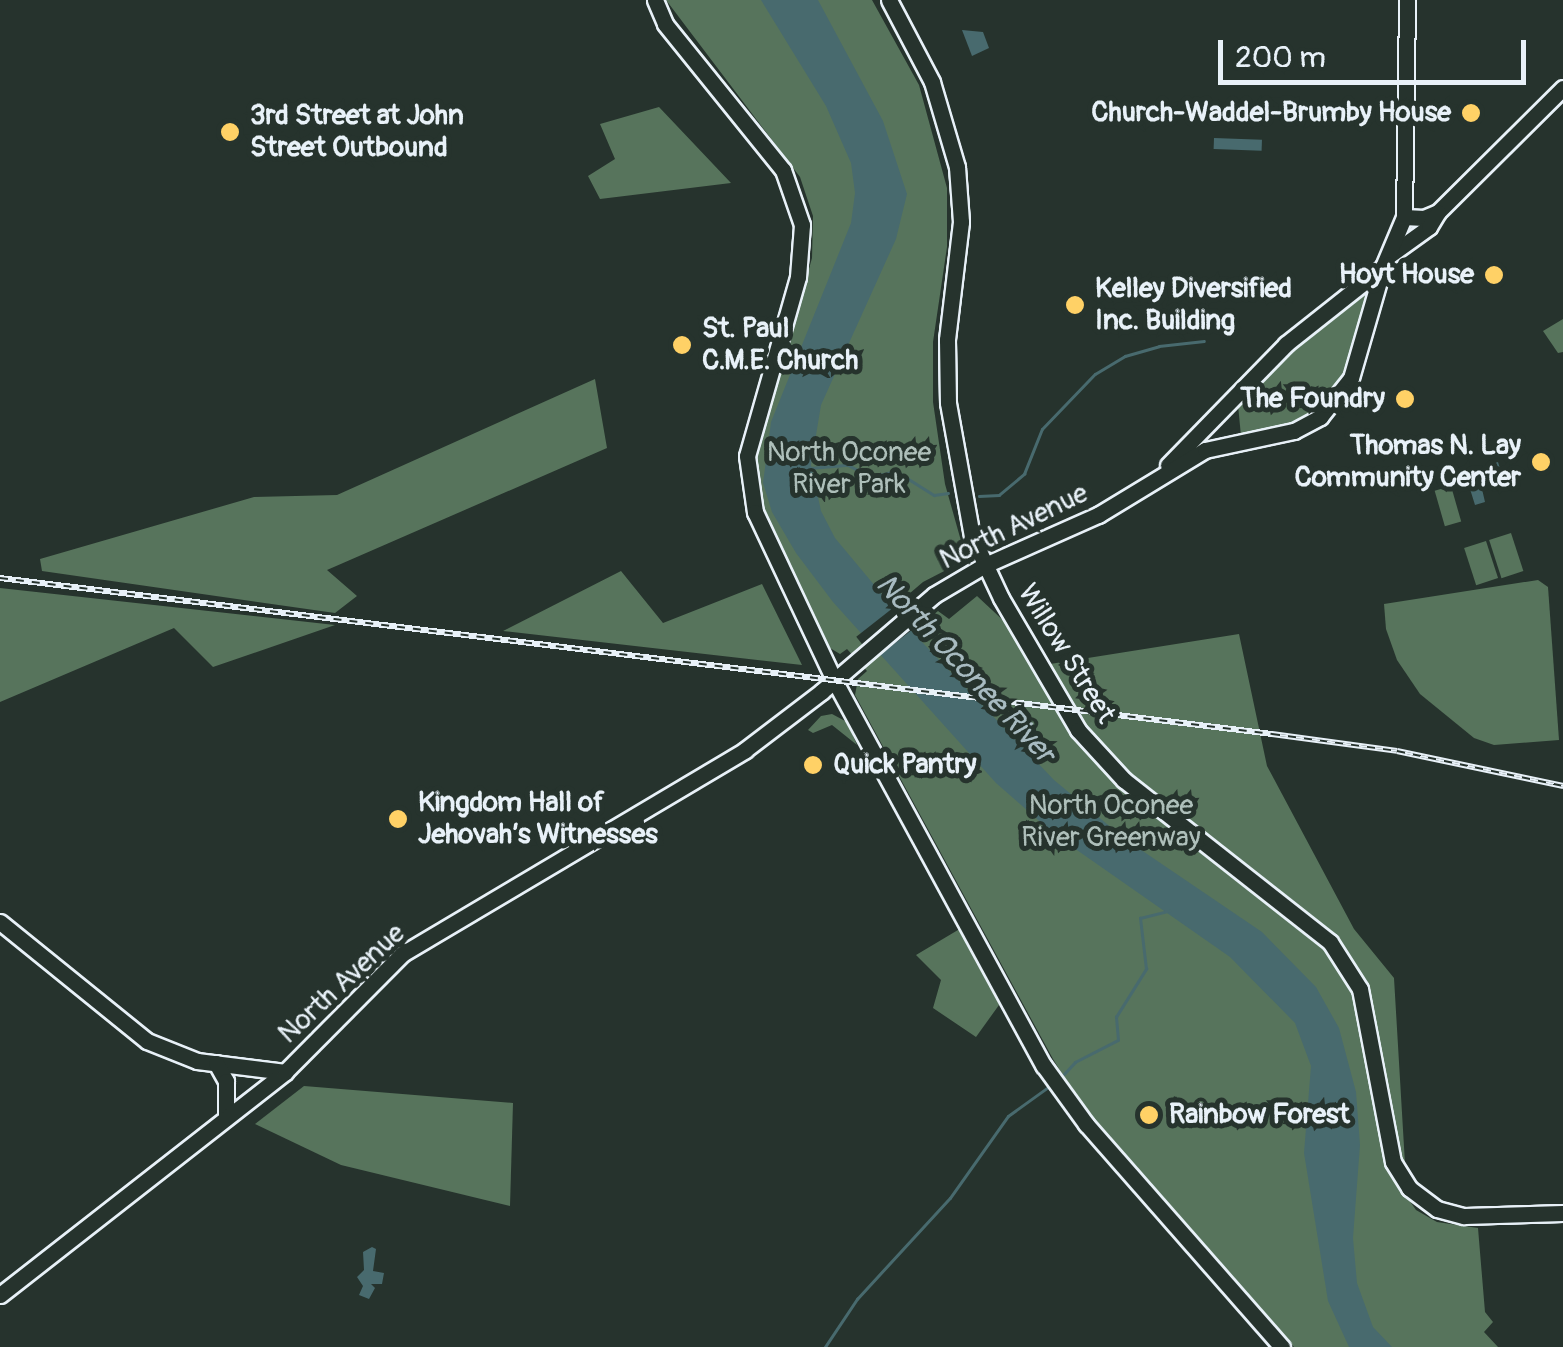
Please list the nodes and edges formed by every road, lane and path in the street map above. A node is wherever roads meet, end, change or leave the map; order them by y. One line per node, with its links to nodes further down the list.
1 (655, 0): 10 (main road)
2 (889, 0): 9 (main road, Willow Street)
3 (1407, 0): 6 (main road)
4 (1563, 88): 5 (main road)
5 (1438, 212): 6 (main road); 7 (main road)
6 (1404, 217): 7 (main road, North Avenue)
7 (1386, 262): 8 (main road, North Avenue); 8 (main road, North Avenue)
8 (1143, 489): 9 (main road, North Avenue)
9 (985, 566): 10 (main road, North Avenue); 15 (main road, Willow Street)
10 (834, 680): 13 (main road, North Avenue); 17 (main road)
11 (0, 922): 12 (main road)
12 (216, 1063): 13 (main road); 14 (main road)
13 (285, 1072): 14 (main road, North Avenue)
14 (226, 1118): 16 (main road, North Avenue)
15 (1563, 1214)
16 (0, 1295)
17 (1282, 1347)

